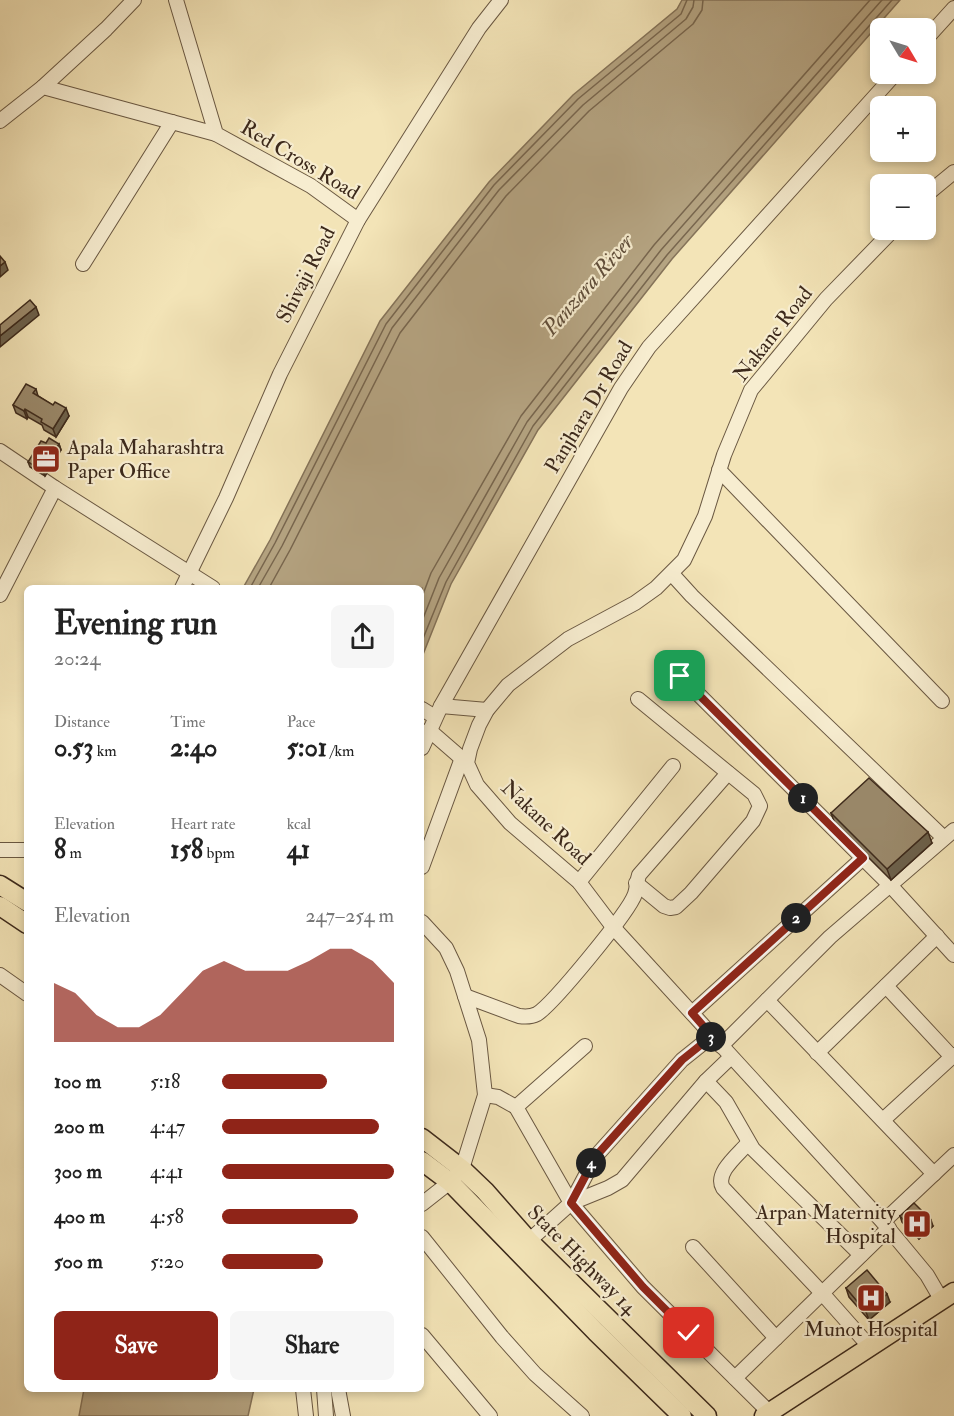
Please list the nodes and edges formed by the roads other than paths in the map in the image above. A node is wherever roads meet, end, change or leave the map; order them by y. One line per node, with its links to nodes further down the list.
1 (134, 0): 7 (street)
2 (176, 0): 10 (street, Red Cross Road)
3 (501, 0): 13 (street, Shivaji Road)
4 (954, 8): 5 (street)
5 (936, 28)
6 (886, 84): 29 (street, Panjhara Dr Road)
7 (43, 87): 8 (street); 9 (street)
8 (0, 121)
9 (172, 122): 10 (street); 15 (street)
10 (216, 134): 13 (street, Red Cross Road)
11 (954, 172): 12 (street)
12 (936, 187)
13 (358, 220): 19 (street, Shivaji Road)
14 (883, 240): 17 (street, Nakane Road)
15 (83, 264)
16 (0, 451): 18 (street)
17 (719, 470): 20 (street, Nakane Road); 26 (street)
18 (55, 488): 19 (street); 23 (street)
19 (189, 574): 21 (street, Shivaji Road); 22 (street)
20 (672, 574): 28 (street, Nakane Road); 35 (street)
21 (184, 585)
22 (208, 585)
23 (0, 595)
24 (680, 676): 38 (street)
25 (638, 699): 34 (street)
26 (942, 701)
27 (424, 709): 29 (street)
28 (487, 710): 29 (street); 32 (street, Nakane Road)
29 (438, 711): 30 (street, Panjhara Dr Road)
30 (429, 730): 31 (street, Panjhara Dr Road); 32 (street)
31 (424, 743)
32 (465, 760): 39 (street); 40 (street, Nakane Road)
33 (673, 766): 40 (street)
34 (728, 773): 41 (street); 41 (street)
35 (949, 834): 43 (street)
36 (24, 849): 37 (street)
37 (0, 850)
38 (863, 858): 43 (street); 56 (street)
39 (424, 862)
40 (579, 882): 48 (street, Nakane Road)
41 (636, 883): 48 (street)
42 (0, 885): 44 (main road)
43 (890, 885): 49 (street); 55 (street)
44 (24, 900)
45 (0, 906): 46 (main road)
46 (24, 922)
47 (424, 924): 54 (street)
48 (613, 927): 54 (street); 56 (street, Nakane Road)
49 (937, 936): 50 (street); 52 (street)
50 (954, 955)
51 (0, 975): 53 (street)
52 (886, 986): 59 (street); 60 (street)
53 (24, 992)
54 (465, 996): 63 (street)
55 (766, 1000): 57 (street); 59 (street)
56 (692, 1013): 57 (street, Nakane Road)
57 (717, 1041): 61 (street, Nakane Road); 73 (street)
58 (585, 1046): 64 (street)
59 (818, 1053): 65 (street)
60 (953, 1056): 65 (street)
61 (731, 1057): 62 (street); 74 (street, Nakane Road)
62 (706, 1082): 67 (street); 73 (street)
63 (485, 1095): 64 (street); 71 (street)
64 (516, 1107): 73 (street)
65 (883, 1120): 70 (street)
66 (424, 1140): 71 (main road, State Highway 14)
67 (748, 1143): 78 (street); 79 (street)
68 (954, 1155): 70 (street)
69 (424, 1162): 71 (main road, State Highway 14)
70 (934, 1174): 74 (street)
71 (456, 1175): 72 (street); 76 (main road, State Highway 14)
72 (424, 1202)
73 (571, 1203): 76 (street); 84 (street)
74 (886, 1225): 78 (street); 80 (street, Nakane Road)
75 (424, 1240): 93 (street)
76 (523, 1246): 94 (main road, State Highway 14); 95 (main road, State Highway 14)
77 (693, 1247): 82 (street)
78 (861, 1255): 79 (street)
79 (822, 1293): 82 (street); 83 (street)
80 (951, 1294): 83 (main road)
81 (424, 1337): 92 (street)
82 (776, 1338): 84 (street)
83 (870, 1346): 88 (main road)
84 (735, 1378): 88 (street)
85 (303, 1392): 89 (street)
86 (324, 1392): 90 (street)
87 (339, 1392): 91 (street)
88 (767, 1414)
89 (306, 1416)
90 (326, 1416)
91 (343, 1416)
92 (490, 1416)
93 (582, 1416)
94 (682, 1416)
95 (707, 1416)

